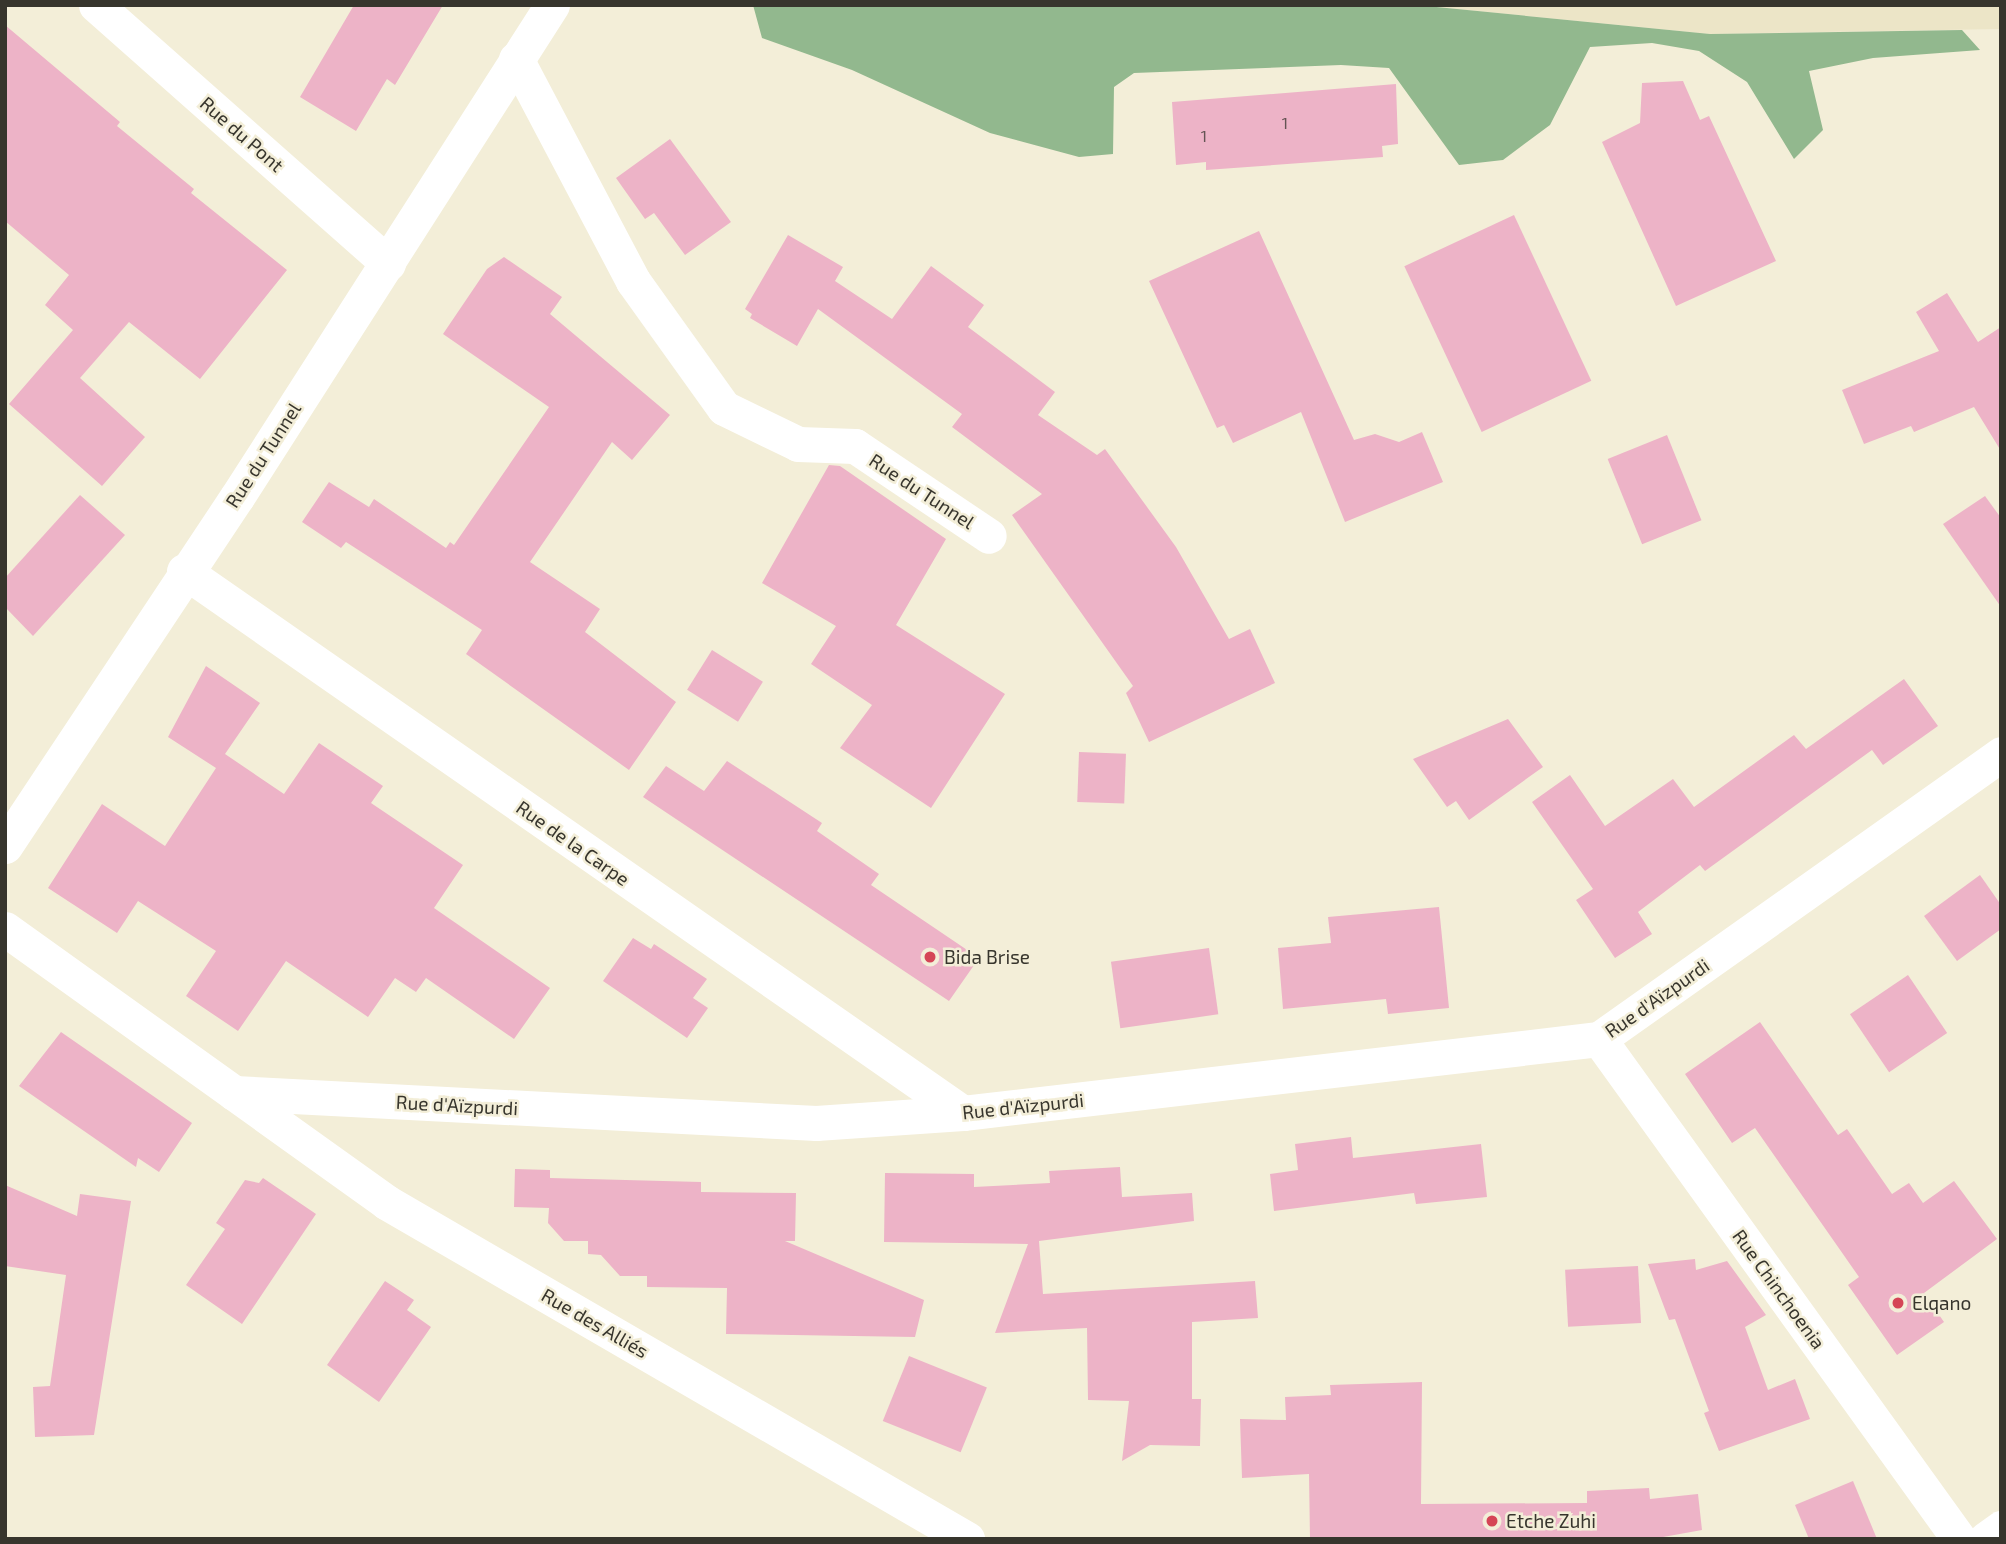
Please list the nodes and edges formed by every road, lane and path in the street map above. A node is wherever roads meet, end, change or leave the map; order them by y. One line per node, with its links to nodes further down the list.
1 (96, 5): 4 (street, Rue du Pont)
2 (552, 5): 3 (street, Rue du Tunnel)
3 (516, 60): 4 (street, Rue du Tunnel); 5 (street, Rue du Tunnel)
4 (388, 262): 6 (street, Rue du Tunnel)
5 (989, 536)
6 (184, 571): 8 (street, Rue du Tunnel); 12 (street, Rue de la Carpe)
7 (2001, 754): 10 (street, Rue d'Aïzpurdi)
8 (5, 846)
9 (5, 929): 11 (street)
10 (1598, 1039): 12 (street, Rue d'Aïzpurdi); 15 (street, Rue Chinchoenia)
11 (234, 1093): 12 (street, Rue d'Aïzpurdi); 14 (street, Rue des Alliés)
12 (963, 1113)
13 (2001, 1528): 16 (street)
14 (967, 1539)
15 (1959, 1539)
16 (1986, 1539)

